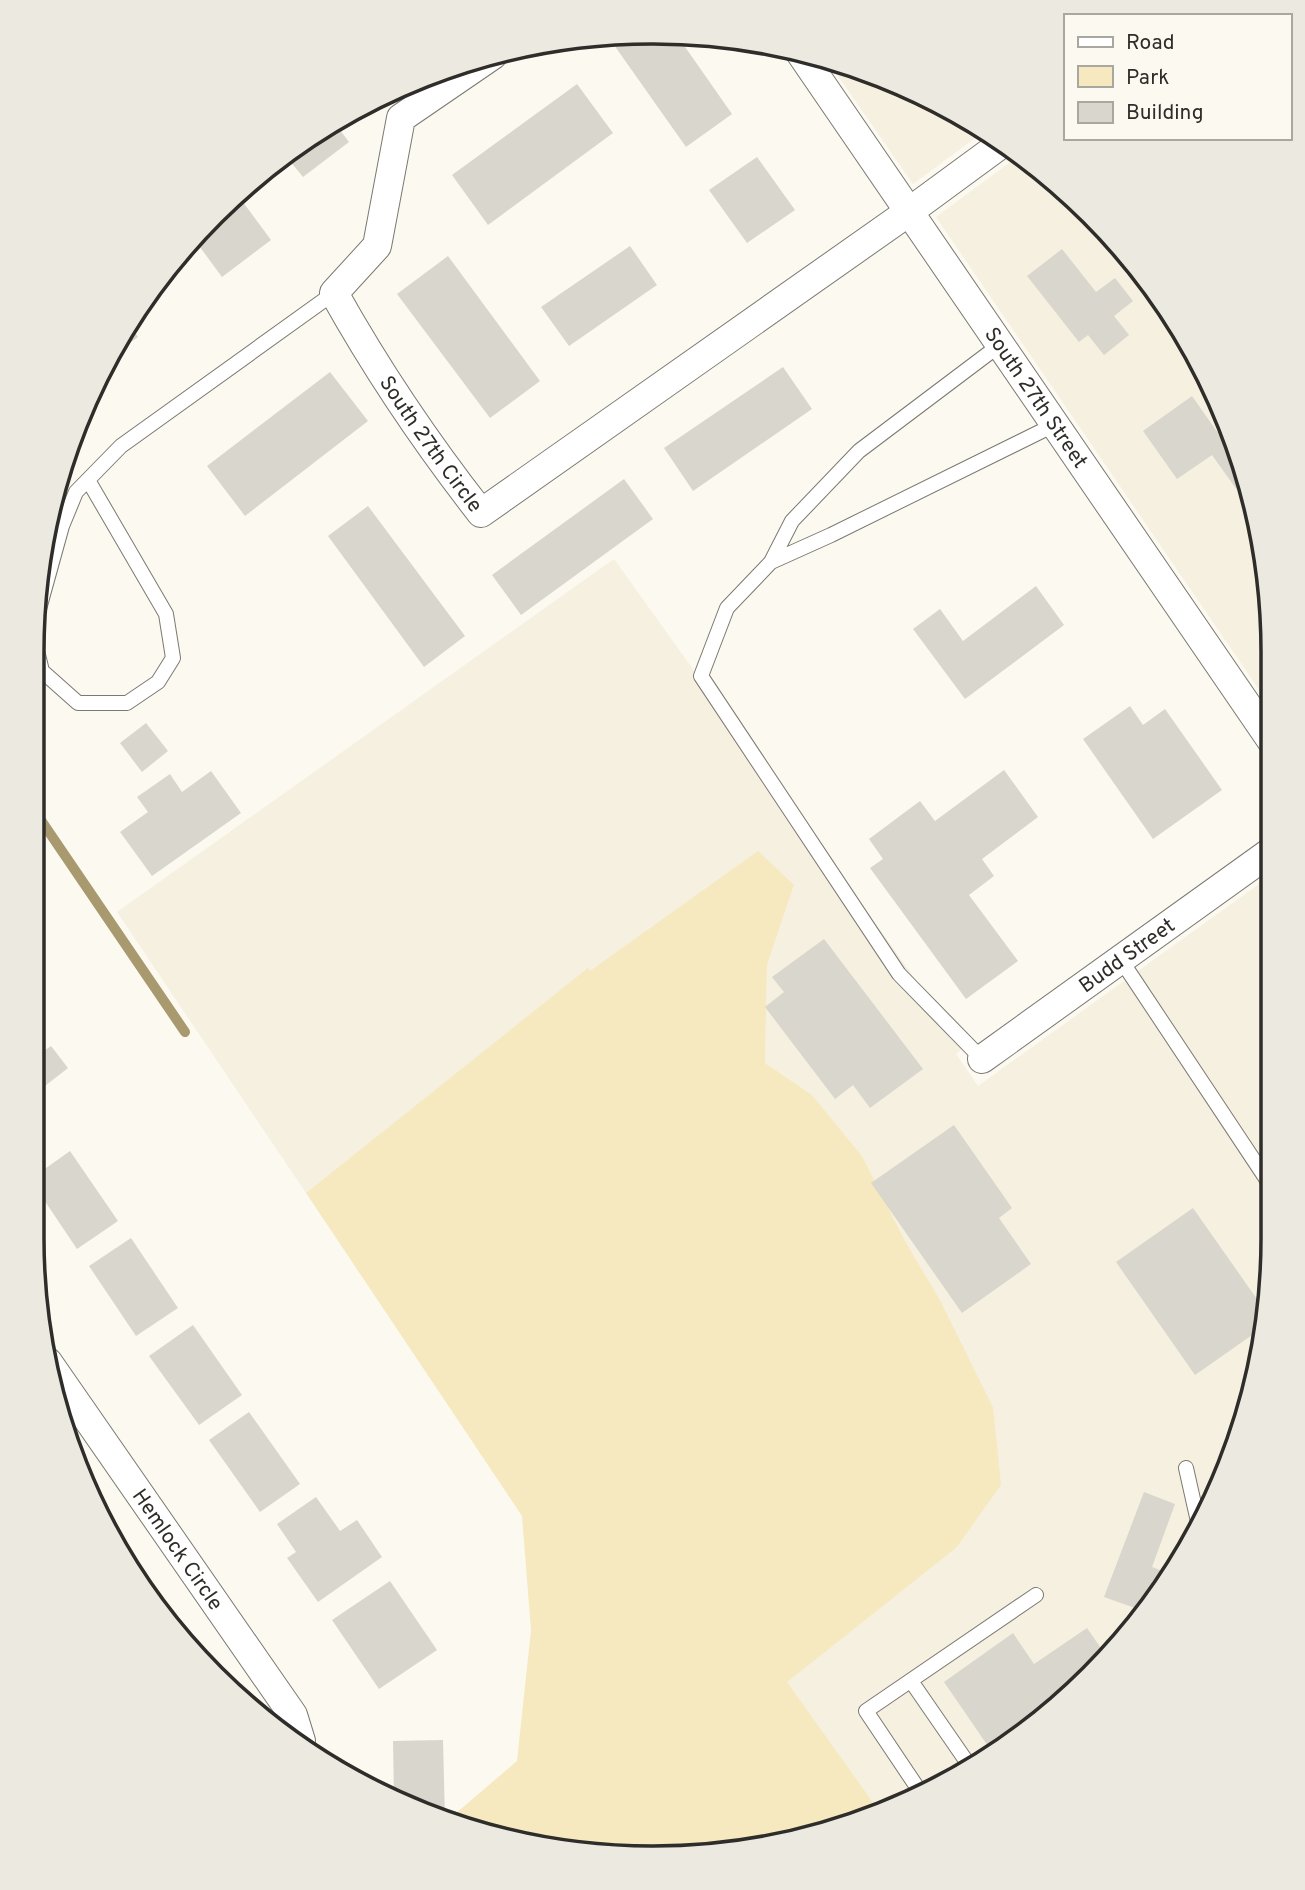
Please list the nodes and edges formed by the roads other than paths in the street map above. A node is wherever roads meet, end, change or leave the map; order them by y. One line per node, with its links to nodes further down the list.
1 (808, 63): 4 (street, South 27th Street)
2 (467, 73): 5 (street)
3 (995, 149): 4 (street)
4 (910, 211): 5 (street, South 27th Circle); 6 (street, South 27th Street)
5 (334, 293): 8 (lane)
6 (1001, 344): 7 (street, South 27th Street); 9 (lane)
7 (1056, 424): 9 (lane); 12 (street, South 27th Street)
8 (88, 480): 10 (lane); 11 (lane)
9 (771, 562): 15 (lane)
10 (49, 573)
11 (44, 673)
12 (1261, 721)
13 (1261, 859): 14 (street, Budd Street)
14 (1121, 960): 15 (street, Budd Street); 16 (lane)
15 (982, 1059)
16 (1261, 1171)
17 (61, 1380): 22 (street, Hemlock Circle)
18 (1186, 1468): 19 (lane)
19 (1196, 1511)
20 (1036, 1595): 21 (lane)
21 (911, 1681): 23 (lane); 24 (lane)
22 (298, 1732)
23 (965, 1760)
24 (916, 1786)

